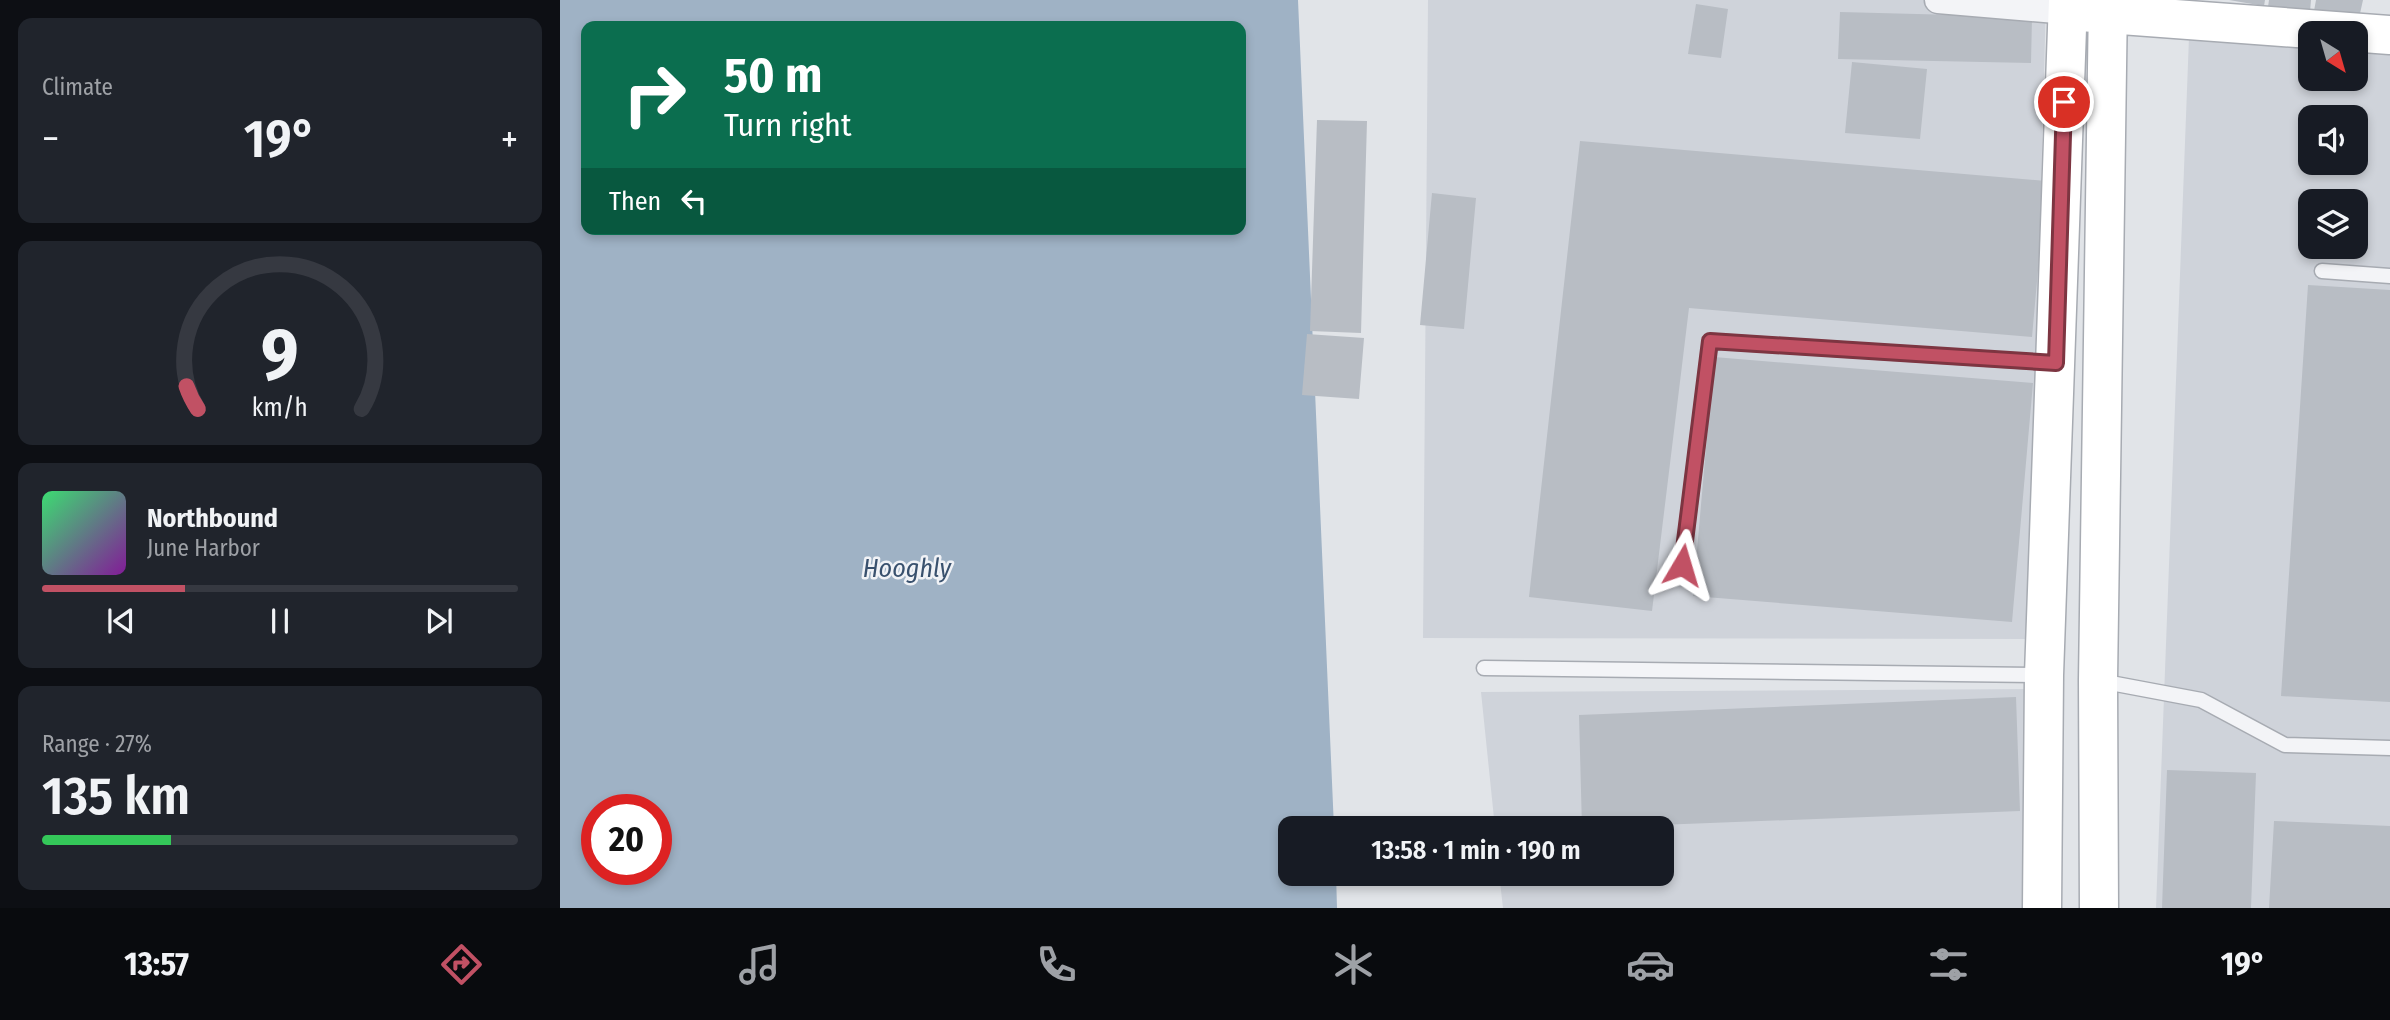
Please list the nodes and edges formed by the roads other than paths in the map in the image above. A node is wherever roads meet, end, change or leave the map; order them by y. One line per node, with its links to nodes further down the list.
1 (1938, 0): 2 (street)
2 (2068, 6): 3 (main road); 7 (main road)
3 (2108, 7): 4 (main road); 11 (main road)
4 (2390, 35)
5 (2322, 271): 6 (lane)
6 (2390, 276)
7 (2056, 363): 8 (lane); 10 (main road)
8 (1682, 565)
9 (1484, 668): 10 (lane)
10 (2044, 675): 13 (main road)
11 (2098, 680): 12 (lane); 14 (main road)
12 (2390, 748)
13 (2042, 908)
14 (2099, 908)

